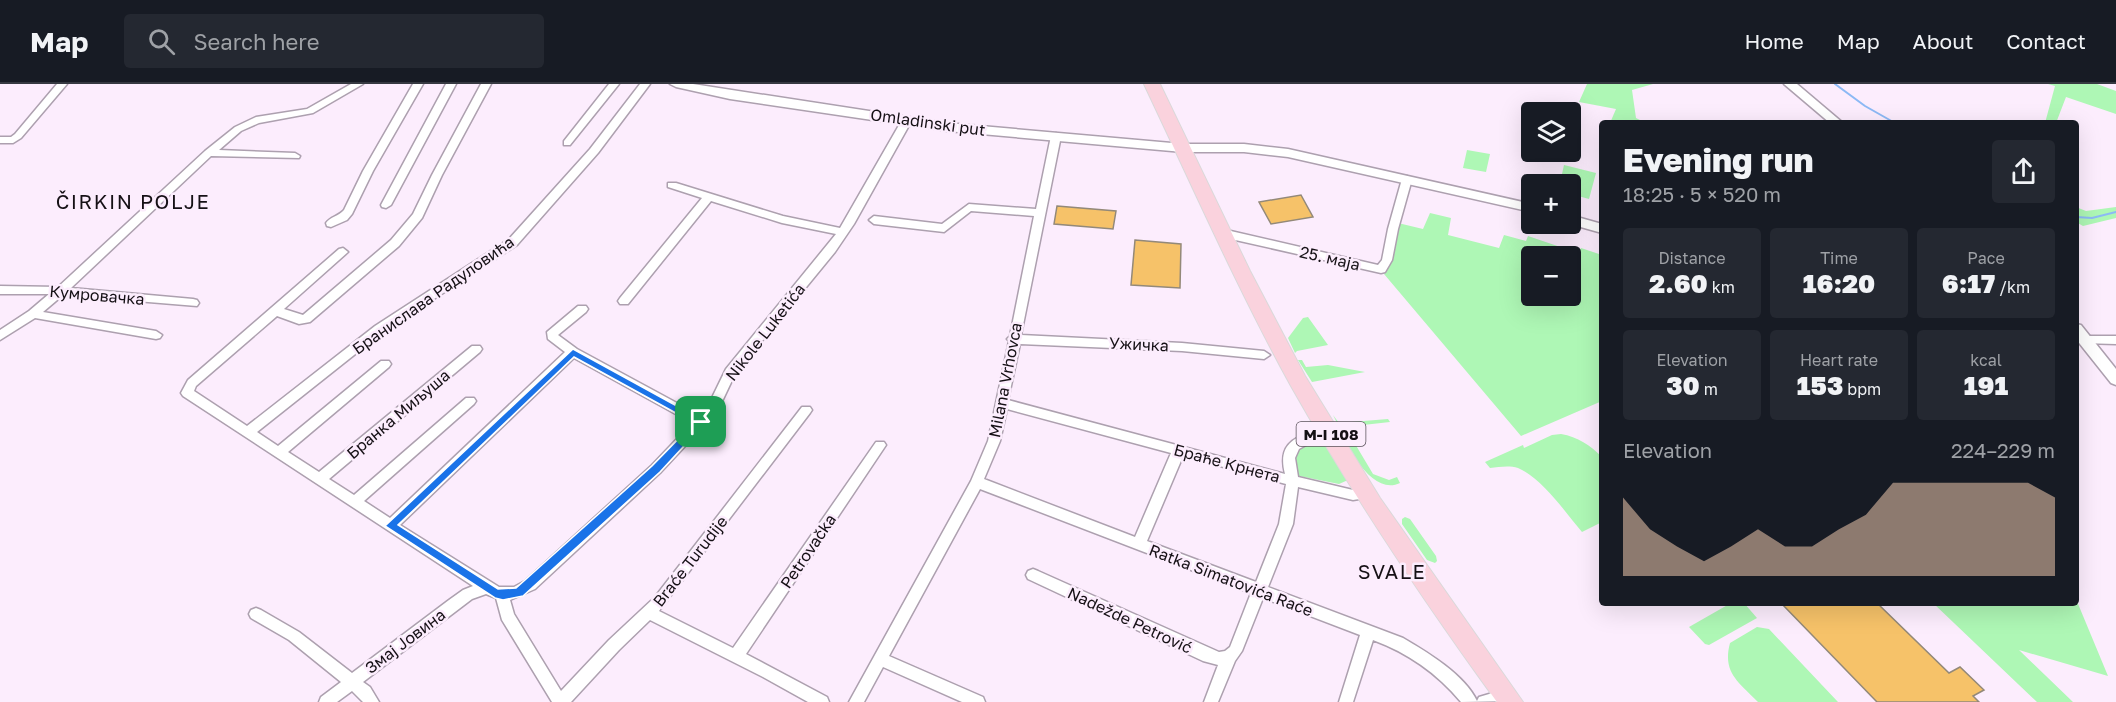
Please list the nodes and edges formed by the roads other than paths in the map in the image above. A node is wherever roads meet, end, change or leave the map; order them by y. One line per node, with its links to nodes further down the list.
1 (62, 84): 14 (street)
2 (358, 84): 17 (street)
3 (418, 84): 27 (street)
4 (451, 84): 22 (street)
5 (486, 84): 37 (street)
6 (614, 84): 15 (street)
7 (645, 84): 54 (street, Бранислава Радуловића)
8 (676, 84): 11 (street, Omladinski put)
9 (1152, 84): 16 (main road, M-I 108)
10 (1790, 84): 12 (street)
11 (907, 120): 13 (street, Omladinski put); 29 (street, Nikole Luketića)
12 (1834, 120)
13 (1056, 136): 16 (street, Omladinski put); 24 (street, Milana Vrhovca)
14 (0, 140)
15 (567, 143)
16 (1183, 148): 19 (street); 30 (main road, M-I 108)
17 (209, 153): 18 (street); 33 (street)
18 (295, 156)
19 (1407, 179): 23 (street); 30 (street, 25. маја)
20 (672, 185): 21 (street)
21 (709, 195): 29 (street); 34 (street)
22 (386, 205)
23 (1521, 205)
24 (1039, 213): 25 (street); 41 (street, Milana Vrhovca)
25 (874, 220)
26 (1581, 222): 28 (street)
27 (331, 223)
28 (1599, 228)
29 (843, 232): 52 (street, Nikole Luketića)
30 (1222, 233): 53 (main road, M-I 108)
31 (343, 252): 37 (street)
32 (0, 290): 33 (street, Кумровачка)
33 (61, 291): 35 (street, Кумровачка); 38 (street)
34 (624, 301)
35 (193, 303)
36 (582, 309): 45 (street)
37 (274, 310): 54 (street)
38 (33, 314): 39 (street); 40 (street)
39 (0, 336)
40 (156, 336)
41 (1013, 339): 46 (street, Ужичка); 50 (street, Milana Vrhovca)
42 (2116, 340): 43 (street)
43 (2082, 341): 48 (street)
44 (476, 349): 58 (street, Бранка Миљуша)
45 (573, 352): 52 (street); 63 (street)
46 (1264, 356)
47 (385, 364): 57 (street)
48 (2116, 380)
49 (470, 401): 62 (street)
50 (1001, 403): 56 (street, Браће Крнета); 60 (street, Milana Vrhovca)
51 (806, 410): 69 (street, Braće Turudije)
52 (701, 422): 68 (street, Nikole Luketića)
53 (1329, 431): 59 (street); 61 (main road, M-I 108)
54 (248, 432): 57 (street)
55 (880, 445): 72 (street, Petrovačka)
56 (1179, 450): 59 (street, Браће Крнета); 64 (street)
57 (280, 453): 58 (street)
58 (320, 479): 62 (street)
59 (1293, 481): 61 (street); 67 (street, Браће Крнета)
60 (977, 482): 64 (street, Ratka Simatovića Raće); 74 (street, Milana Vrhovca)
61 (1367, 493): 76 (main road, M-I 108)
62 (354, 502): 63 (street)
63 (390, 526): 66 (street)
64 (1138, 544): 67 (street, Ratka Simatovića Raće)
65 (1032, 575): 73 (street, Nadežde Petrović)
66 (487, 588): 68 (street); 75 (street, Змај Јовина)
67 (1259, 591): 71 (street, Ratka Simatovića Raće); 73 (street, Браће Крнета)
68 (502, 595): 79 (street)
69 (649, 613): 72 (street); 79 (street, Braće Turudije)
70 (256, 614): 75 (street)
71 (1368, 633): 84 (street); 85 (street, Ratka Simatovića Raće)
72 (736, 656): 80 (street)
73 (1229, 657): 83 (street, Браће Крнета)
74 (879, 659): 81 (street, Milana Vrhovca); 82 (street)
75 (352, 682): 77 (street, Змај Јовина); 78 (street)
76 (1508, 699): 86 (street)
77 (326, 702)
78 (372, 702)
79 (560, 702)
80 (822, 702)
81 (856, 702)
82 (978, 702)
83 (1211, 702)
84 (1346, 702)
85 (1470, 702)
86 (1484, 702)

